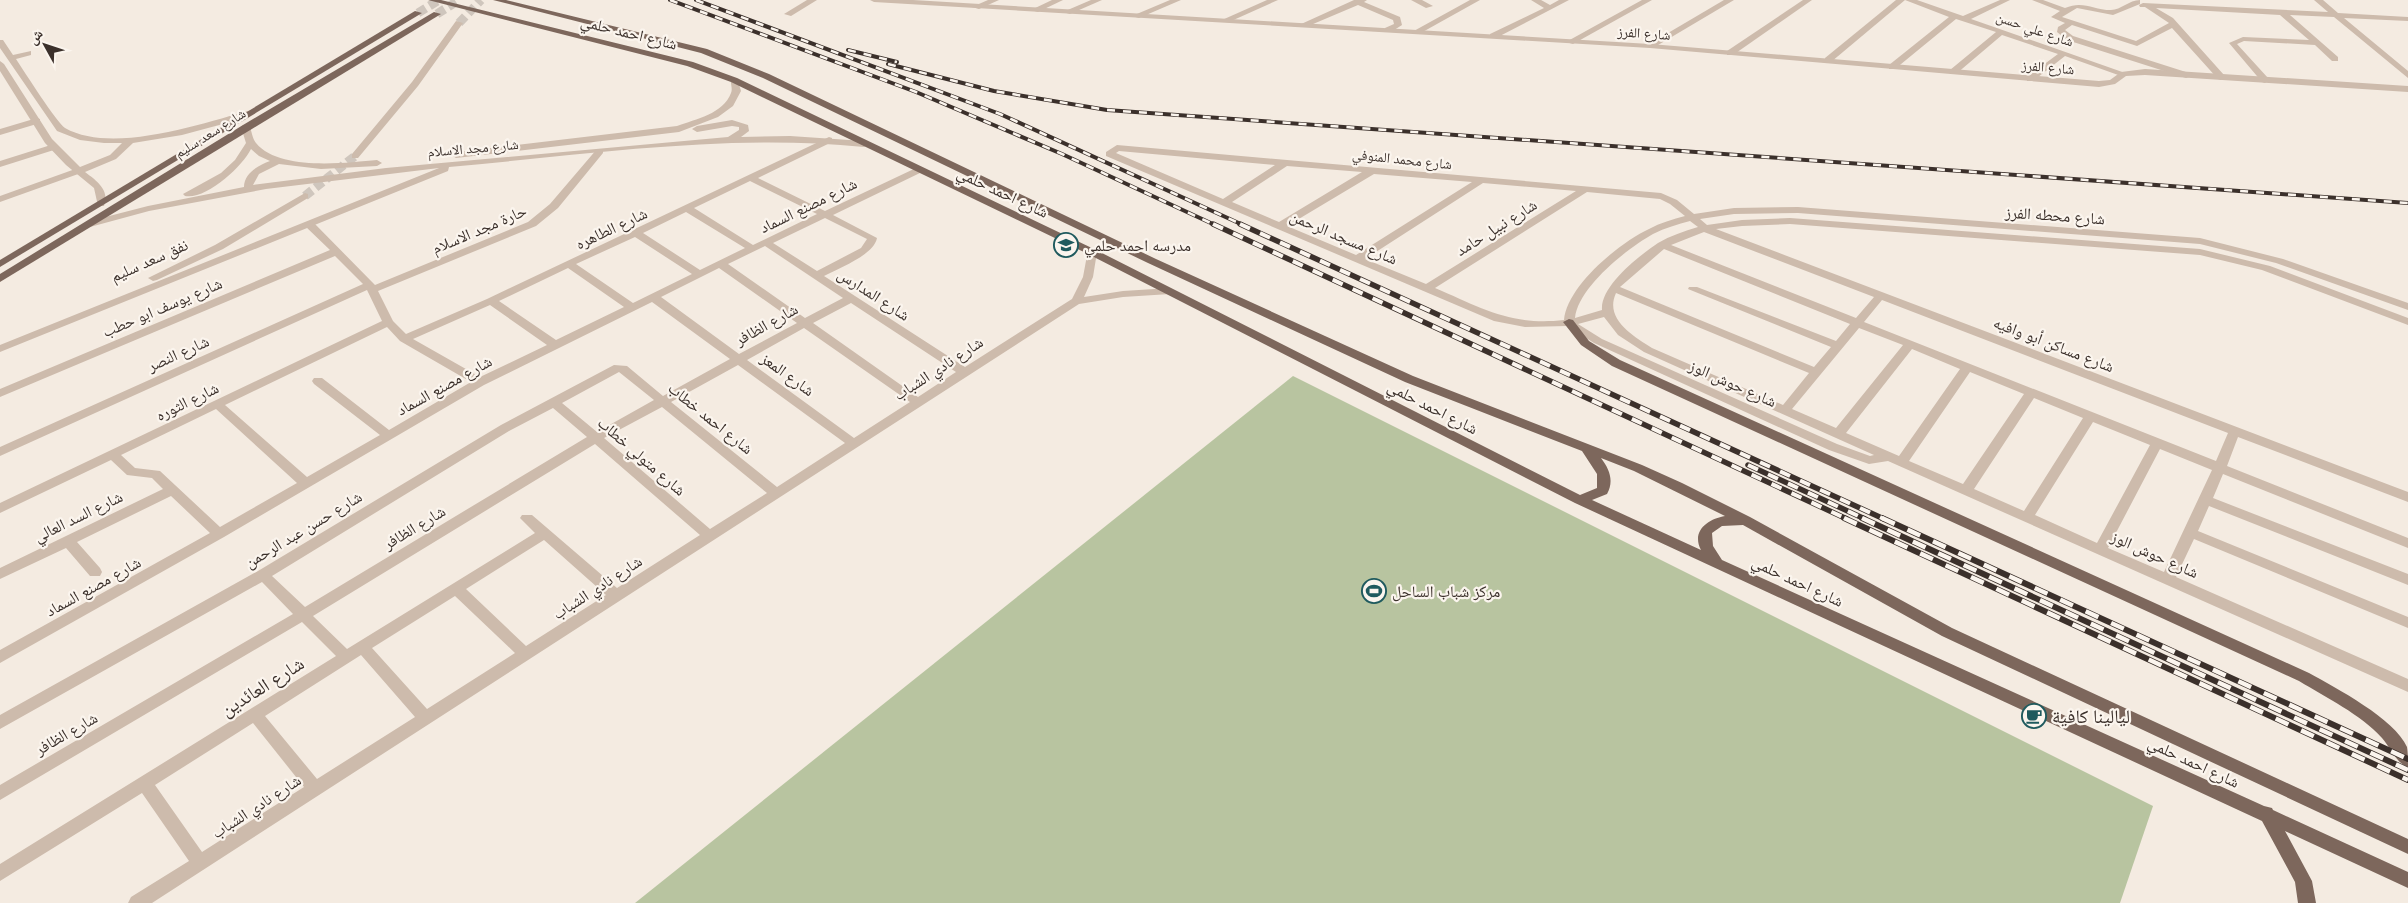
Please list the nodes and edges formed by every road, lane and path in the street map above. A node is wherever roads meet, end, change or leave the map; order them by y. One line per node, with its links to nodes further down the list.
1 (432, 0): 66 (main road, شارع احمد حلمي)
2 (497, 0): 168 (main road, شارع احمد حلمي)
3 (813, 0): 34 (street)
4 (874, 0): 23 (street, شارع الفرز)
5 (994, 0): 25 (street)
6 (1059, 0): 28 (street)
7 (1098, 0): 30 (street)
8 (1177, 0): 36 (street)
9 (1274, 0): 39 (street)
10 (1415, 0): 26 (street)
11 (1476, 0): 45 (street)
12 (1535, 0): 27 (street)
13 (1565, 0): 27 (street)
14 (1648, 0): 49 (street)
15 (1730, 0): 51 (street)
16 (1808, 0): 52 (street)
17 (1901, 0): 56 (street)
18 (1909, 0): 37 (street, شارع علي حسن)
19 (2006, 0): 37 (street)
20 (2036, 0): 29 (street)
21 (2318, 0): 35 (street)
22 (1360, 1): 43 (street); 44 (street)
23 (917, 2): 25 (street, شارع الفرز)
24 (2137, 2): 29 (street); 31 (street); 42 (street)
25 (976, 6): 28 (street, شارع الفرز)
26 (1429, 6)
27 (1550, 8): 47 (street)
28 (1035, 10): 30 (street, شارع الفرز)
29 (2064, 10): 40 (street)
30 (1066, 12): 36 (street, شارع الفرز)
31 (2282, 12): 35 (street); 50 (street)
32 (418, 13): 69 (main road, شارع سعد سليم)
33 (437, 14): 71 (main road, شارع سعد سليم)
34 (788, 14)
35 (2336, 15): 38 (street); 63 (street)
36 (1136, 16): 39 (street, شارع الفرز)
37 (1959, 17): 46 (street, شارع علي حسن); 59 (street)
38 (2408, 19)
39 (1226, 20): 43 (street, شارع الفرز)
40 (2070, 23): 42 (street); 62 (street)
41 (459, 24): 81 (street)
42 (2173, 24): 64 (street)
43 (1303, 25): 44 (street, شارع الفرز)
44 (1388, 30): 45 (street, شارع الفرز)
45 (1416, 32): 47 (street, شارع الفرز)
46 (2001, 32): 53 (street, شارع علي حسن); 60 (street)
47 (1493, 36): 49 (street, شارع الفرز)
48 (0, 42): 55 (street)
49 (1570, 42): 51 (street, شارع الفرز)
50 (2317, 43): 57 (street); 67 (street)
51 (1650, 46): 52 (street, شارع الفرز)
52 (1730, 53): 56 (street, شارع الفرز)
53 (2064, 53): 61 (street, شارع علي حسن); 65 (street)
54 (28, 54): 55 (street)
55 (11, 58): 74 (street)
56 (1828, 60): 59 (street, شارع الفرز)
57 (2336, 60)
58 (0, 64): 70 (street)
59 (1892, 67): 60 (street, شارع الفرز)
60 (1953, 72): 65 (street, شارع الفرز)
61 (2124, 74): 62 (street, شارع الفرز); 65 (street, شارع الفرز)
62 (2186, 75): 64 (street, شارع الفرز)
63 (2408, 75)
64 (2221, 77): 67 (street, شارع الفرز)
65 (2030, 79)
66 (734, 80): 72 (street, شارع مجد الاسلام); 78 (main road, شارع احمد حلمي)
67 (2265, 80): 68 (street, شارع الفرز)
68 (2408, 90)
69 (252, 113): 74 (street); 97 (main road, شارع سعد سليم)
70 (37, 121): 73 (street); 79 (street)
71 (246, 127): 77 (street); 103 (main road, شارع سعد سليم)
72 (679, 129): 75 (street); 83 (street, شارع مجد الاسلام)
73 (0, 132)
74 (132, 139): 89 (street)
75 (730, 139): 76 (street, شارع مجد الاسلام); 80 (street, شارع مجد الاسلام)
76 (829, 140): 78 (street, شارع مجد الاسلام); 90 (street, شارع الطاهره)
77 (250, 143): 83 (street, شارع مجد الاسلام); 98 (street)
78 (864, 144): 87 (main road, شارع احمد حلمي)
79 (54, 147): 86 (street); 89 (street)
80 (600, 151): 85 (street, شارع مجد الاسلام); 121 (street, حارة مجد الاسلام)
81 (355, 156)
82 (1111, 156): 84 (street, شارع محمد المنوفي); 96 (street, شارع مسجد الرحمن)
83 (280, 160): 92 (street)
84 (1286, 162): 88 (street, شارع محمد المنوفي); 96 (street)
85 (459, 163): 92 (street, شارع مجد الاسلام); 104 (street)
86 (0, 164)
87 (919, 170): 100 (street, شارع مصنع السماد); 113 (main road, شارع احمد حلمي)
88 (1373, 170): 91 (street, شارع محمد المنوفي); 105 (street)
89 (78, 171): 94 (street); 97 (street)
90 (751, 178): 99 (street, شارع الطاهره); 100 (street)
91 (1480, 181): 93 (street, شارع محمد المنوفي); 114 (street)
92 (250, 189): 98 (street, شارع مجد الاسلام)
93 (1583, 190): 101 (street, شارع محمد المنوفي); 123 (street, شارع نبيل حامد)
94 (2, 195)
95 (305, 196): 142 (street, نفق سعد سليم)
96 (1224, 203): 105 (street, شارع مسجد الرحمن)
97 (101, 204): 115 (main road, شارع سعد سليم)
98 (158, 206): 103 (street, شارع مجد الاسلام)
99 (688, 208): 107 (street, شارع الطاهره); 111 (street)
100 (825, 214): 109 (street, شارع مصنع السماد); 119 (street)
101 (1690, 218): 102 (street, شارع محطه الفرز); 106 (street, شارع مساكن أبو وافيه); 137 (street, شارع محطه الفرز)
102 (1966, 223): 108 (street); 125 (street, شارع محطه الفرز)
103 (90, 224): 120 (main road, شارع سعد سليم)
104 (309, 224): 112 (street); 146 (street)
105 (1280, 226): 114 (street, شارع مسجد الرحمن)
106 (1706, 230): 108 (street, شارع محطه الفرز); 110 (street, شارع محطه الفرز); 127 (street, شارع مساكن أبو وافيه)
107 (636, 233): 116 (street, شارع الطاهره); 118 (street)
108 (1973, 234): 130 (street, شارع محطه الفرز)
109 (767, 243): 111 (street, شارع مصنع السماد); 119 (street, شارع المدارس)
110 (1662, 245): 122 (street, شارع محطه الفرز); 138 (street)
111 (753, 249): 117 (street, شارع مصنع السماد)
112 (337, 251): 121 (street); 155 (street, شارع يوسف ابو حطب)
113 (1092, 252): 126 (main road, شارع احمد حلمي); 132 (street)
114 (1357, 259): 123 (street, شارع مسجد الرحمن)
115 (0, 264)
116 (569, 264): 131 (street, شارع الطاهره); 133 (street)
117 (720, 264): 118 (street, شارع مصنع السماد); 140 (street)
118 (700, 274): 128 (street, شارع مصنع السماد)
119 (817, 276): 129 (street, شارع المدارس)
120 (0, 279)
121 (371, 287): 136 (street); 169 (street, شارع النصر)
122 (1613, 288): 135 (street); 151 (street)
123 (1426, 289): 137 (street, شارع مسجد الرحمن)
124 (1693, 289): 145 (street)
125 (2355, 289): 130 (street); 134 (street, شارع محطه الفرز)
126 (1170, 291): 132 (street, شارع نادي الشباب); 179 (main road, شارع احمد حلمي)
127 (1880, 296): 138 (street); 162 (street, شارع مساكن أبو وافيه)
128 (653, 298): 133 (street, شارع مصنع السماد); 147 (street, شارع المعز)
129 (851, 298): 140 (street, شارع الظافر); 150 (street, شارع المدارس)
130 (2348, 299): 139 (street, شارع محطه الفرز)
131 (491, 301): 141 (street, شارع الطاهره); 144 (street)
132 (1076, 301): 150 (street, شارع نادي الشباب)
133 (633, 308): 144 (street, شارع مصنع السماد)
134 (2408, 308)
135 (1607, 312): 137 (street, شارع مسجد الرحمن); 160 (street, شارع حوش الوز)
136 (388, 322): 141 (street); 159 (street, شارع الثوره)
137 (1569, 322): 171 (street, شارع حوش الوز); 210 (main road)
138 (1858, 322): 143 (street); 145 (street)
139 (2408, 322)
140 (804, 323): 147 (street, شارع الظافر); 158 (street)
141 (404, 339): 153 (street)
142 (0, 340)
143 (1910, 344): 148 (street); 163 (street)
144 (555, 345): 153 (street, شارع مصنع السماد)
145 (1838, 346): 151 (street)
146 (0, 349)
147 (739, 359): 156 (street, شارع الظافر); 166 (street, شارع المعز)
148 (1968, 366): 154 (street); 172 (street)
149 (624, 370): 156 (street, شارع احمد خطاب); 157 (street, شارع حسن عبد الرحمن)
150 (964, 372): 158 (street, شارع نادي الشباب)
151 (1816, 372): 160 (street)
152 (318, 381): 164 (street)
153 (480, 382): 164 (street, شارع مصنع السماد)
154 (2032, 392): 161 (street); 176 (street)
155 (0, 393)
156 (663, 400): 165 (street, شارع الظافر); 177 (street, شارع احمد خطاب)
157 (554, 402): 165 (street, شارع متولي خطاب); 195 (street, شارع حسن عبد الرحمن)
158 (918, 402): 166 (street, شارع نادي الشباب)
159 (217, 404): 170 (street, شارع الثوره); 174 (street)
160 (1785, 410): 163 (street, شارع حوش الوز)
161 (2090, 416): 167 (street); 182 (street)
162 (2235, 430): 173 (street); 178 (street, شارع مساكن أبو وافيه)
163 (1838, 434): 171 (street, شارع حوش الوز)
164 (388, 435): 174 (street, شارع مصنع السماد)
165 (595, 438): 188 (street, شارع متولي خطاب); 200 (street, شارع الظافر)
166 (854, 443): 177 (street, شارع نادي الشباب)
167 (2157, 443): 173 (street); 191 (street)
168 (1587, 450): 179 (main road); 184 (main road, شارع احمد حلمي)
169 (0, 452)
170 (113, 454): 175 (street); 181 (street, شارع الثوره)
171 (1888, 456): 172 (street, شارع حوش الوز)
172 (1908, 465): 176 (street, شارع حوش الوز)
173 (2220, 469): 180 (street); 190 (street)
174 (305, 484): 186 (street, شارع مصنع السماد)
175 (172, 490): 186 (street); 189 (street, شارع السد العالي)
176 (1966, 490): 182 (street, شارع حوش الوز)
177 (776, 493): 188 (street, شارع نادي الشباب)
178 (2408, 497)
179 (1580, 500): 192 (main road, شارع احمد حلمي)
180 (2206, 500): 185 (street); 197 (street)
181 (0, 508)
182 (2028, 516): 191 (street, شارع حوش الوز)
183 (527, 518): 187 (street)
184 (1745, 520): 192 (main road); 215 (main road, شارع احمد حلمي)
185 (2191, 533): 196 (street); 201 (street)
186 (220, 534): 204 (street, شارع مصنع السماد)
187 (545, 534): 198 (street, شارع العائدين); 199 (street)
188 (710, 535): 199 (street, شارع نادي الشباب)
189 (68, 541): 193 (street); 194 (street, شارع السد العالي)
190 (2408, 542)
191 (2100, 549): 196 (street, شارع حوش الوز)
192 (1724, 565): 214 (main road, شارع احمد حلمي)
193 (95, 572)
194 (0, 574)
195 (262, 575): 200 (street); 209 (street, شارع حسن عبد الرحمن)
196 (2168, 579): 206 (street, شارع حوش الوز)
197 (2408, 580)
198 (457, 588): 202 (street, شارع العائدين); 203 (street)
199 (616, 596): 203 (street, شارع نادي الشباب)
200 (303, 615): 205 (street); 213 (street, شارع الظافر)
201 (2408, 623)
202 (362, 647): 205 (street, شارع العائدين); 208 (street)
203 (525, 654): 208 (street, شارع نادي الشباب)
204 (0, 657)
205 (346, 657): 207 (street, شارع العائدين)
206 (2408, 686)
207 (254, 714): 211 (street, شارع العائدين); 212 (street)
208 (425, 718): 212 (street, شارع نادي الشباب)
209 (0, 723)
210 (2408, 760)
211 (144, 783): 216 (street); 217 (street, شارع العائدين)
212 (315, 788): 216 (street, شارع نادي الشباب)
213 (0, 793)
214 (2266, 813): 218 (main road, شارع احمد حلمي); 220 (main road)
215 (2408, 847)
216 (200, 863): 219 (street, شارع نادي الشباب)
217 (0, 873)
218 (2408, 880)
219 (137, 903)
220 (2307, 903)

